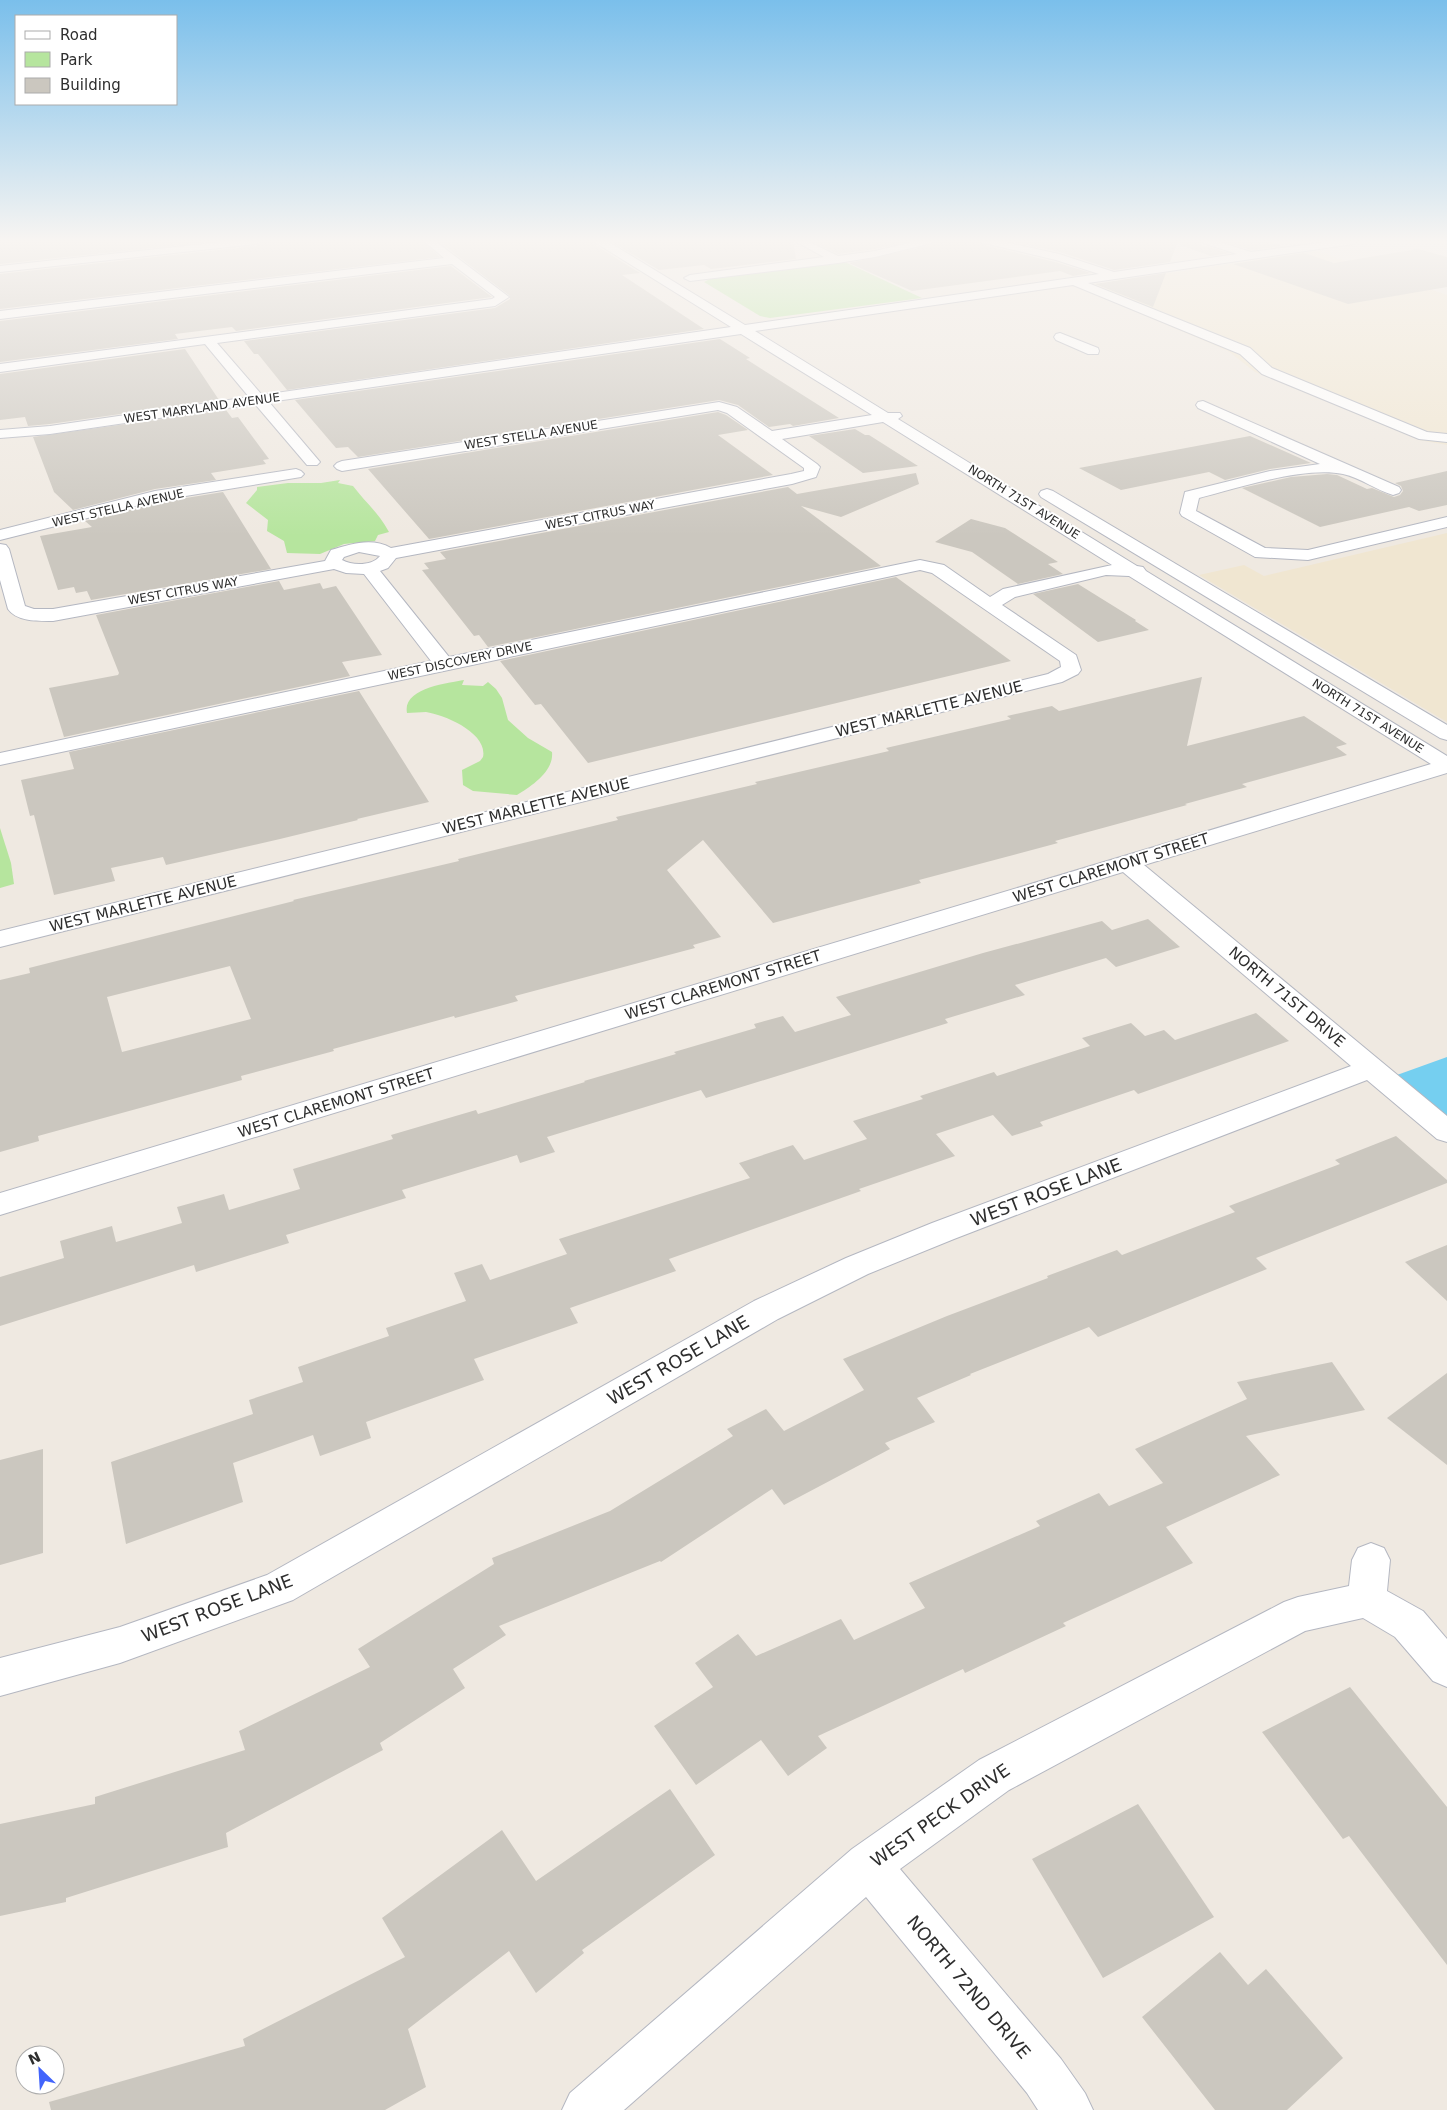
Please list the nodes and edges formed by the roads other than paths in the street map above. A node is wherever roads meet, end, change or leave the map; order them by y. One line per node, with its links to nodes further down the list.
1 (212, 339): 6 (street)
2 (672, 339): 12 (street, WEST MARYLAND AVENUE)
3 (760, 339): 14 (street, NORTH 71ST AVENUE)
4 (1067, 339): 7 (street)
5 (1214, 339): 17 (street)
6 (208, 340): 9 (street); 12 (street)
7 (1093, 352)
8 (816, 356): 10 (street)
9 (0, 368)
10 (848, 375)
11 (887, 399): 14 (street)
12 (260, 400): 15 (street, WEST MARYLAND AVENUE); 18 (street)
13 (1203, 405): 20 (street)
14 (887, 417): 16 (street); 33 (street, NORTH 71ST AVENUE)
15 (0, 434)
16 (771, 436): 19 (street, WEST STELLA AVENUE); 29 (street, WEST CITRUS WAY)
17 (1447, 438)
18 (312, 462): 19 (street, WEST STELLA AVENUE); 21 (street, WEST STELLA AVENUE)
19 (342, 466): 22 (street)
20 (1346, 469): 25 (street); 26 (street)
21 (296, 474): 23 (street, WEST STELLA AVENUE); 27 (street, WEST STELLA AVENUE)
22 (331, 476)
23 (314, 478)
24 (1030, 484): 31 (street, NORTH 71ST AVENUE)
25 (1393, 490)
26 (1446, 516)
27 (0, 535)
28 (0, 549): 30 (street, WEST CITRUS WAY)
29 (389, 554): 30 (street, WEST CITRUS WAY); 32 (street, WEST CITRUS WAY)
30 (335, 564): 32 (street, WEST CITRUS WAY)
31 (1166, 566): 33 (street); 36 (street, NORTH 71ST AVENUE)
32 (368, 568): 35 (street)
33 (1135, 571): 34 (street); 38 (street, NORTH 71ST AVENUE)
34 (990, 605): 35 (street, WEST DISCOVERY DRIVE); 40 (street, WEST MARLETTE AVENUE)
35 (444, 664): 37 (street, WEST DISCOVERY DRIVE)
36 (1447, 734)
37 (0, 759)
38 (1447, 765): 39 (street, WEST CLAREMONT STREET)
39 (1127, 863): 41 (street, NORTH 71ST DRIVE); 43 (street, WEST CLAREMONT STREET)
40 (0, 939)
41 (1372, 1068): 42 (street, NORTH 71ST DRIVE); 45 (street, WEST ROSE LANE)
42 (1447, 1132)
43 (0, 1204)
44 (1447, 1668): 46 (street, WEST PECK DRIVE)
45 (0, 1677)
46 (868, 1865): 47 (street, WEST PECK DRIVE); 48 (street, NORTH 72ND DRIVE)
47 (587, 2110)
48 (1068, 2110)

